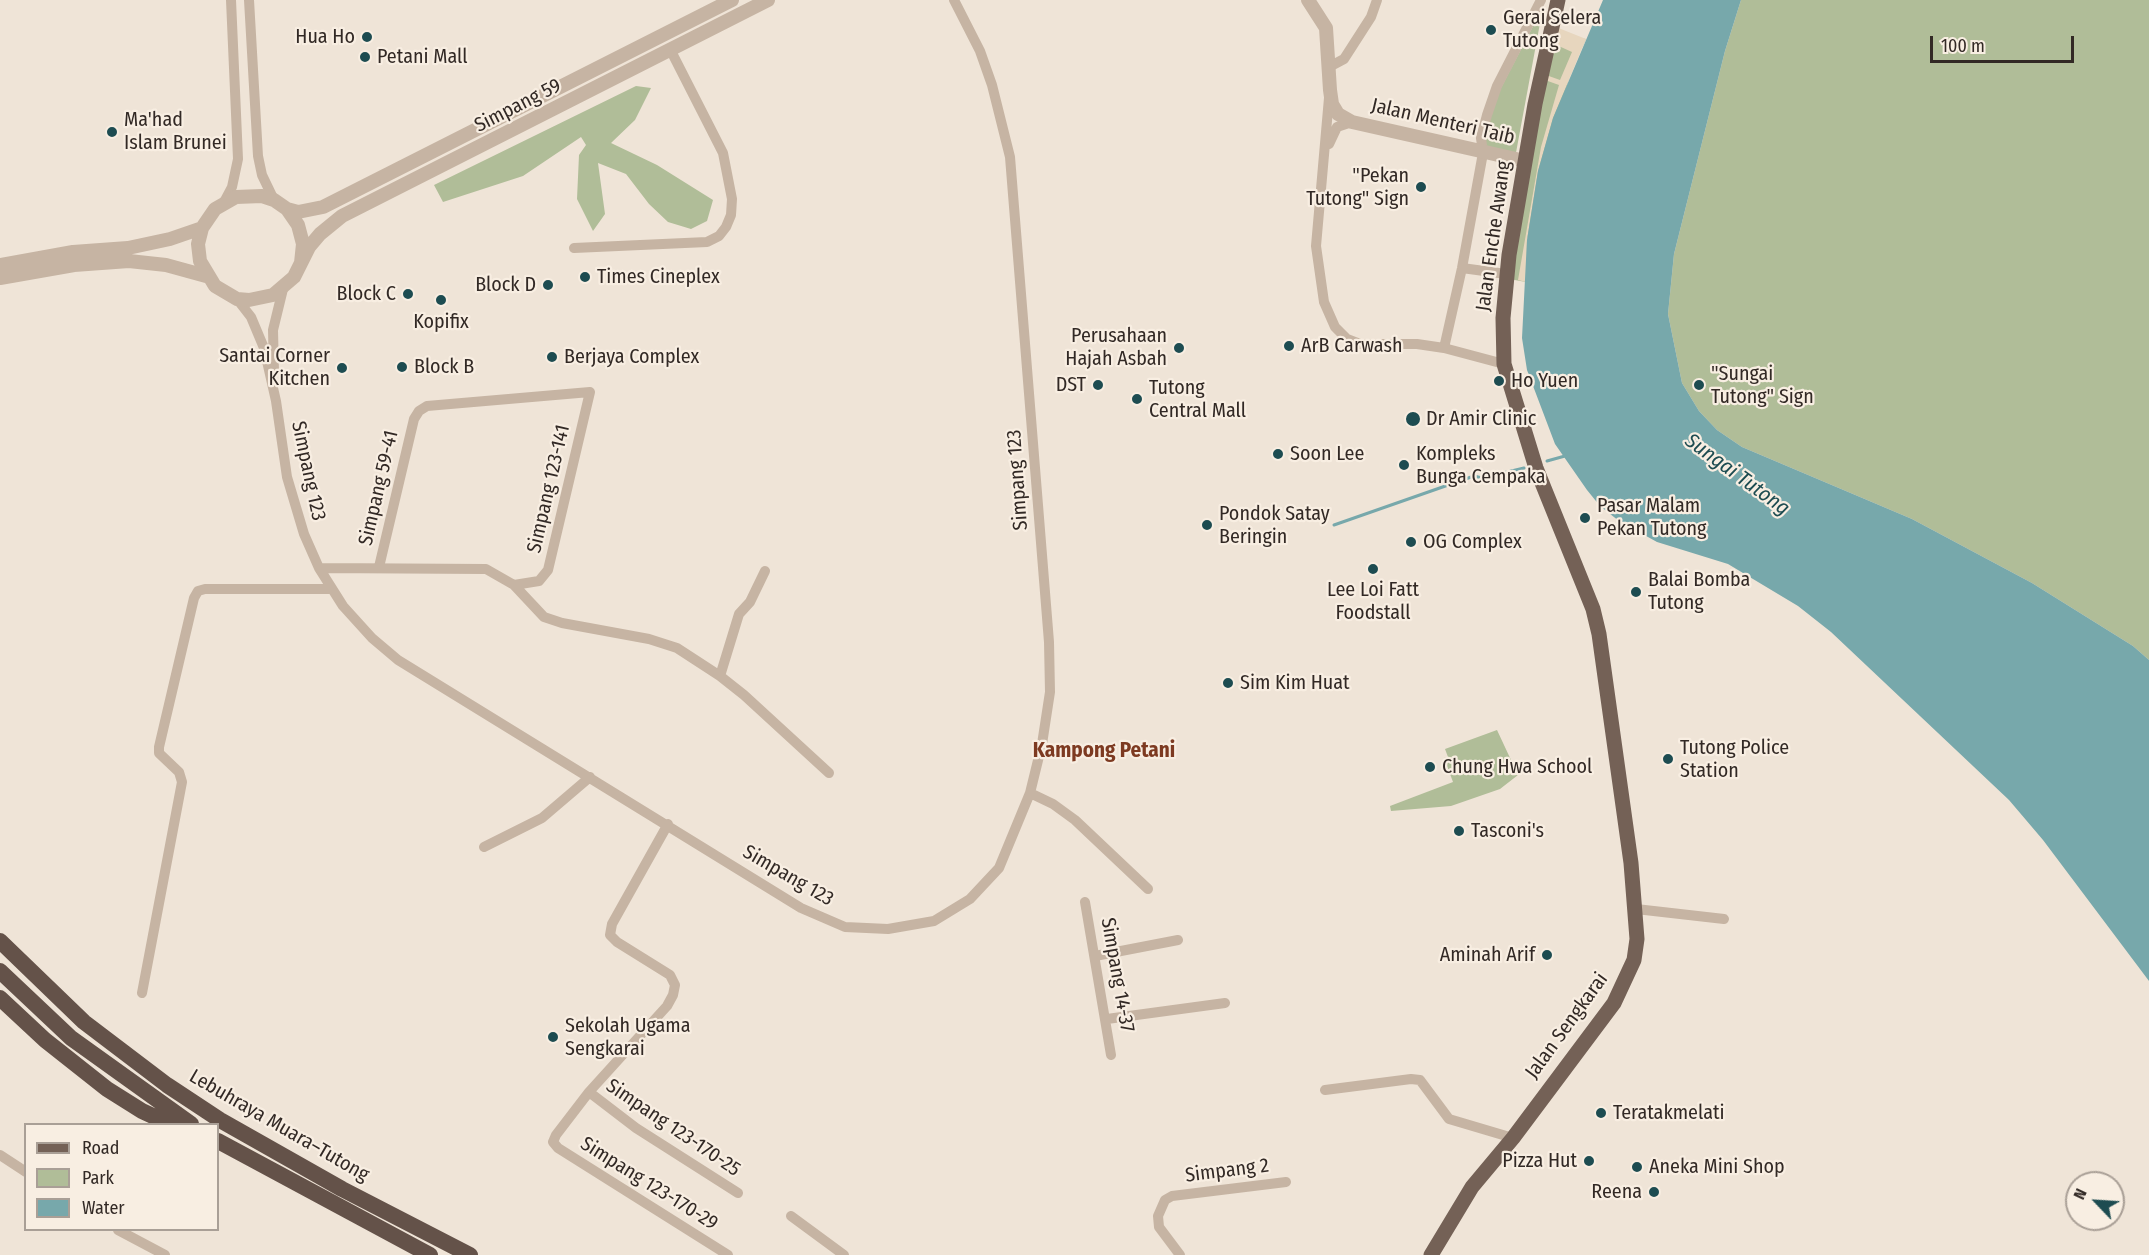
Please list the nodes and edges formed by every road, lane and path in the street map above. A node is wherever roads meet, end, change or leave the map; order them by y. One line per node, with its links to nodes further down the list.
1 (231, 0): 18 (street)
2 (249, 0): 17 (street)
3 (732, 0): 19 (street, Simpang 59)
4 (768, 0): 10 (street, Simpang 59)
5 (954, 0): 43 (street, Simpang 123)
6 (1308, 0): 11 (street)
7 (1377, 0): 11 (street)
8 (1541, 0): 15 (street)
9 (1558, 0): 16 (main road, Jalan Enche Awang)
10 (671, 51): 21 (street); 22 (street, Simpang 59)
11 (1329, 67): 12 (street)
12 (1330, 90): 13 (street); 14 (street)
13 (1352, 122): 14 (street); 15 (street, Jalan Menteri Taib)
14 (1326, 150): 30 (street)
15 (1483, 153): 16 (street, Jalan Menteri Taib); 24 (street)
16 (1525, 161): 25 (main road, Jalan Enche Awang)
17 (274, 200): 18 (street); 19 (street)
18 (224, 202): 20 (street)
19 (287, 209): 22 (street)
20 (202, 228): 23 (street); 26 (street)
21 (574, 248)
22 (301, 263): 28 (street)
23 (0, 265)
24 (1462, 268): 25 (street); 30 (street)
25 (1506, 274): 31 (main road, Jalan Enche Awang)
26 (206, 276): 27 (street); 29 (street)
27 (0, 278)
28 (284, 289): 29 (street); 33 (street, Simpang 123)
29 (237, 299): 33 (street, Simpang 123)
30 (1444, 348): 31 (street)
31 (1504, 364): 39 (main road, Jalan Enche Awang)
32 (590, 392): 34 (street, Simpang 59-41); 37 (street, Simpang 123-141)
33 (276, 401): 35 (street, Simpang 123)
34 (379, 567): 35 (street); 37 (street)
35 (319, 568): 38 (street, Simpang 123)
36 (765, 571): 40 (street)
37 (514, 585): 40 (street)
38 (332, 589): 42 (street, Simpang 123); 54 (street)
39 (1593, 609): 48 (main road, Jalan Sengkarai)
40 (720, 676): 41 (street)
41 (829, 773)
42 (590, 777): 44 (street, Simpang 123); 45 (street)
43 (1030, 793): 44 (street, Simpang 123); 46 (street)
44 (668, 824): 60 (street)
45 (484, 847)
46 (1148, 889)
47 (1085, 902): 52 (street, Simpang 14-37)
48 (1636, 909): 49 (street); 63 (main road, Jalan Sengkarai)
49 (1724, 919)
50 (1178, 940): 52 (street)
51 (0, 941): 73 (highway, Lebuhraya Muara–Tutong)
52 (1095, 956): 57 (street, Simpang 14-37)
53 (0, 971): 62 (highway, Lebuhraya Muara–Tutong)
54 (142, 993)
55 (0, 998): 61 (highway)
56 (1225, 1003): 57 (street)
57 (1107, 1019): 58 (street, Simpang 14-37)
58 (1112, 1055)
59 (1325, 1090): 63 (street)
60 (589, 1092): 68 (street, Simpang 123-170-25); 74 (street, Simpang 123-170-29)
61 (166, 1123)
62 (188, 1123)
63 (1513, 1138): 77 (main road, Jalan Sengkarai)
64 (219, 1142): 72 (highway, Lebuhraya Muara–Tutong)
65 (0, 1155): 66 (street)
66 (24, 1171)
67 (1286, 1182): 76 (street, Simpang 2)
68 (738, 1193)
69 (791, 1216): 75 (street)
70 (120, 1231): 71 (street)
71 (165, 1255)
72 (430, 1255)
73 (470, 1255)
74 (728, 1255)
75 (844, 1255)
76 (1180, 1255)
77 (1431, 1255)

